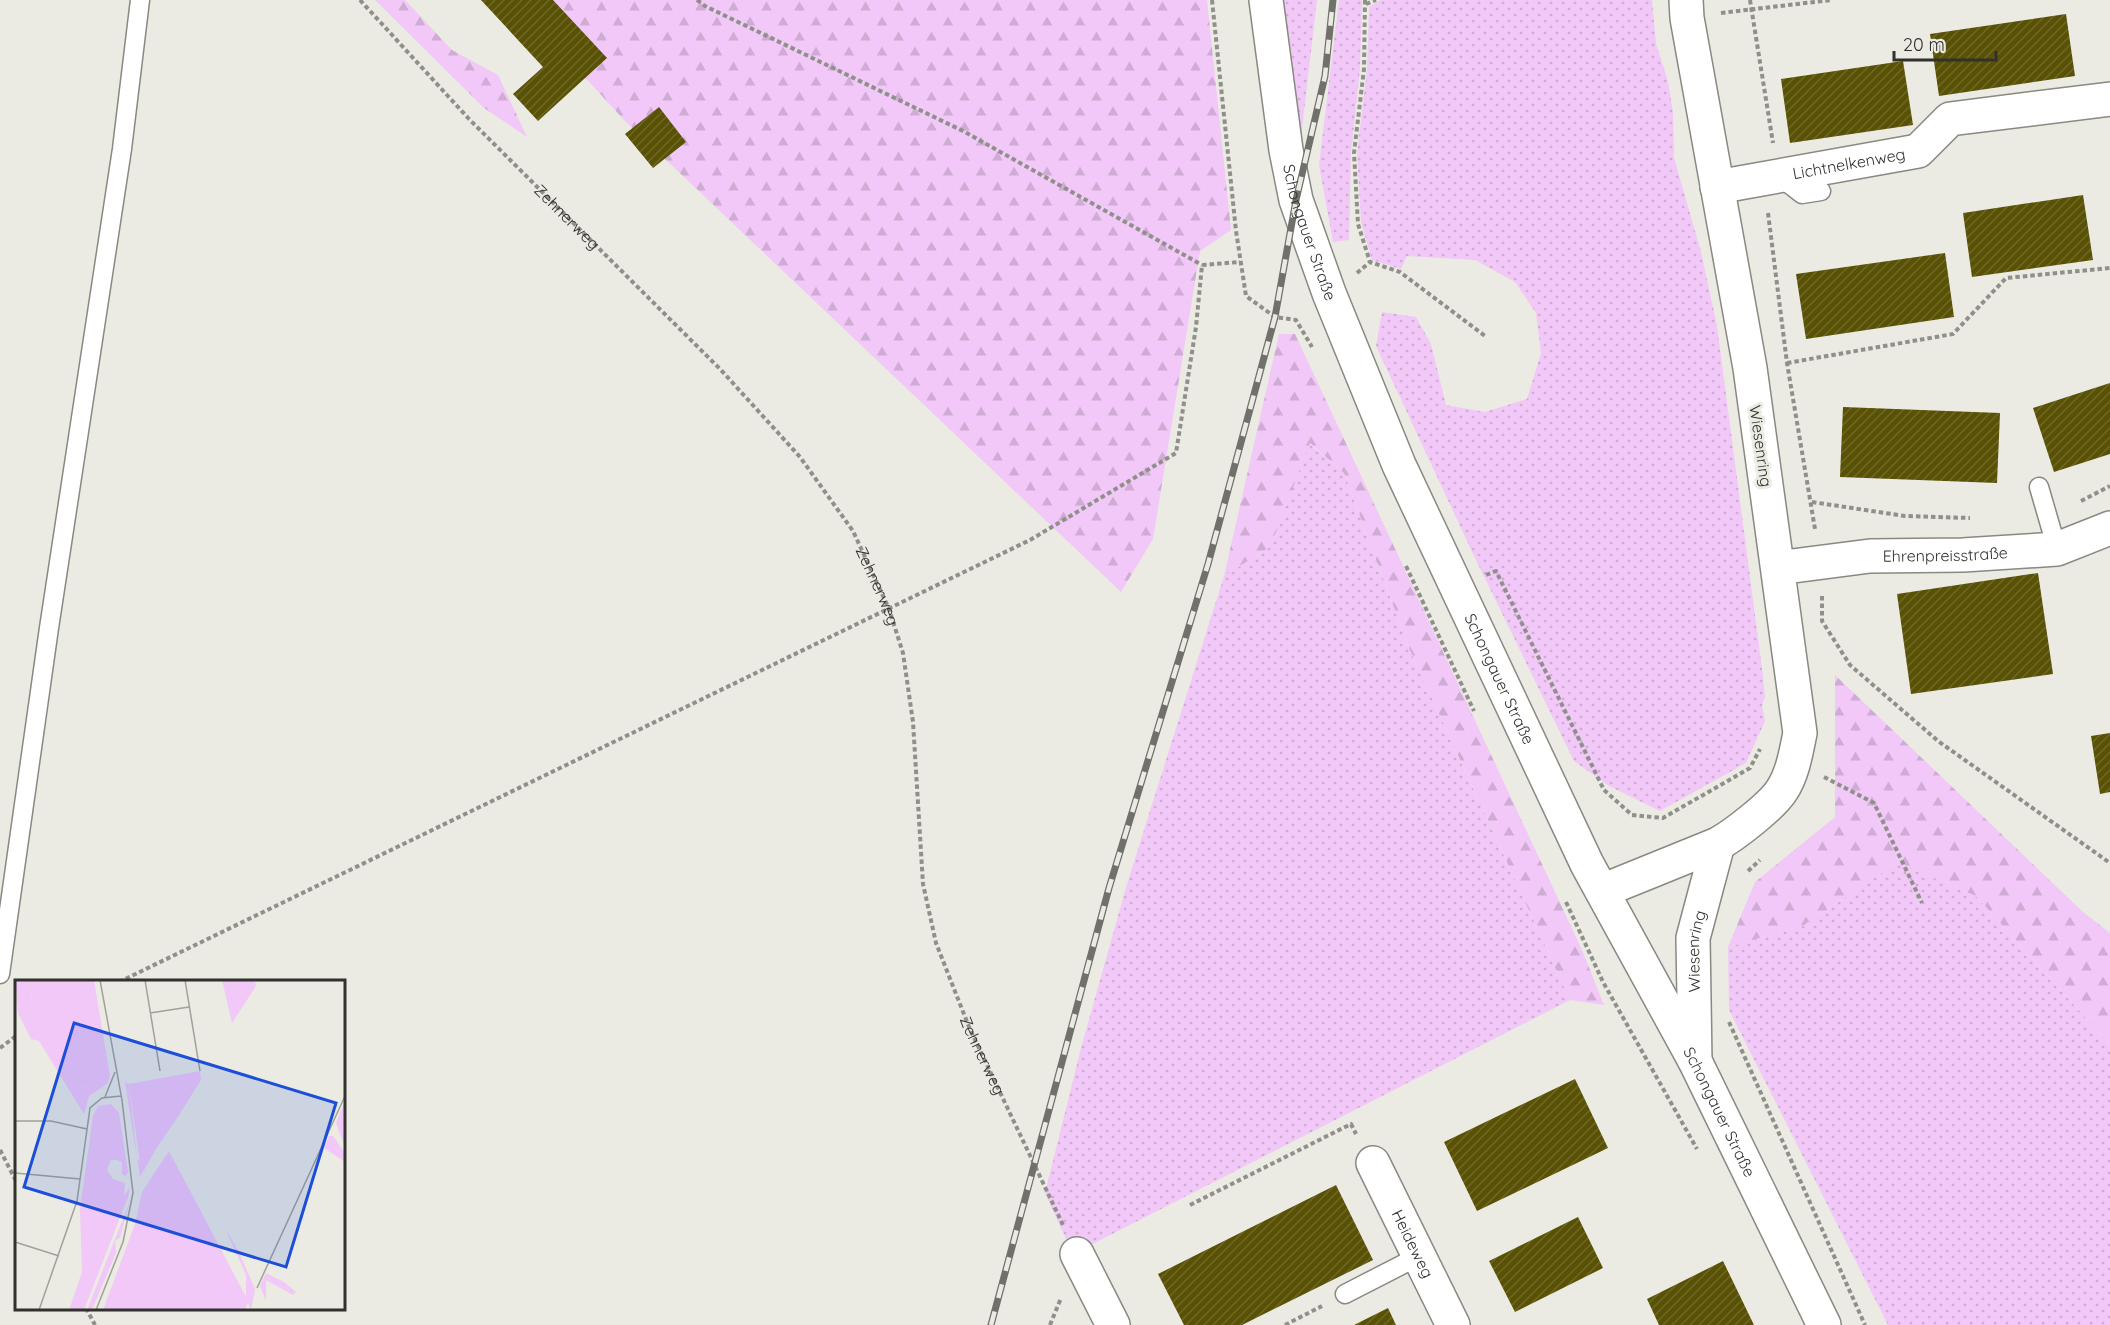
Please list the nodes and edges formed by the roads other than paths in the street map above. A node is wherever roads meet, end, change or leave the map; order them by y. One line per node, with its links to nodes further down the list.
1 (140, 0): 14 (lane)
2 (1266, 0): 13 (street, Schongauer Straße)
3 (1687, 9): 6 (street, Wiesenring)
4 (2110, 99): 5 (street, Lichtnelkenweg)
5 (1771, 177): 6 (street, Lichtnelkenweg); 7 (lane)
6 (1717, 187): 11 (street, Wiesenring)
7 (1821, 191)
8 (2039, 487): 10 (lane)
9 (2110, 528): 10 (street, Ehrenpreisstraße)
10 (2053, 533): 11 (street, Ehrenpreisstraße)
11 (1778, 568): 12 (street, Wiesenring)
12 (1718, 844): 13 (street, Wiesenring); 15 (street, Wiesenring)
13 (1602, 891): 15 (street, Schongauer Straße)
14 (0, 974)
15 (1695, 1061): 22 (street, Schongauer Straße)
16 (1373, 1163): 18 (street, Heideweg)
17 (1077, 1254): 20 (street)
18 (1419, 1256): 19 (lane); 21 (street, Heideweg)
19 (1345, 1294)
20 (1113, 1325)
21 (1453, 1325)
22 (1824, 1325)

